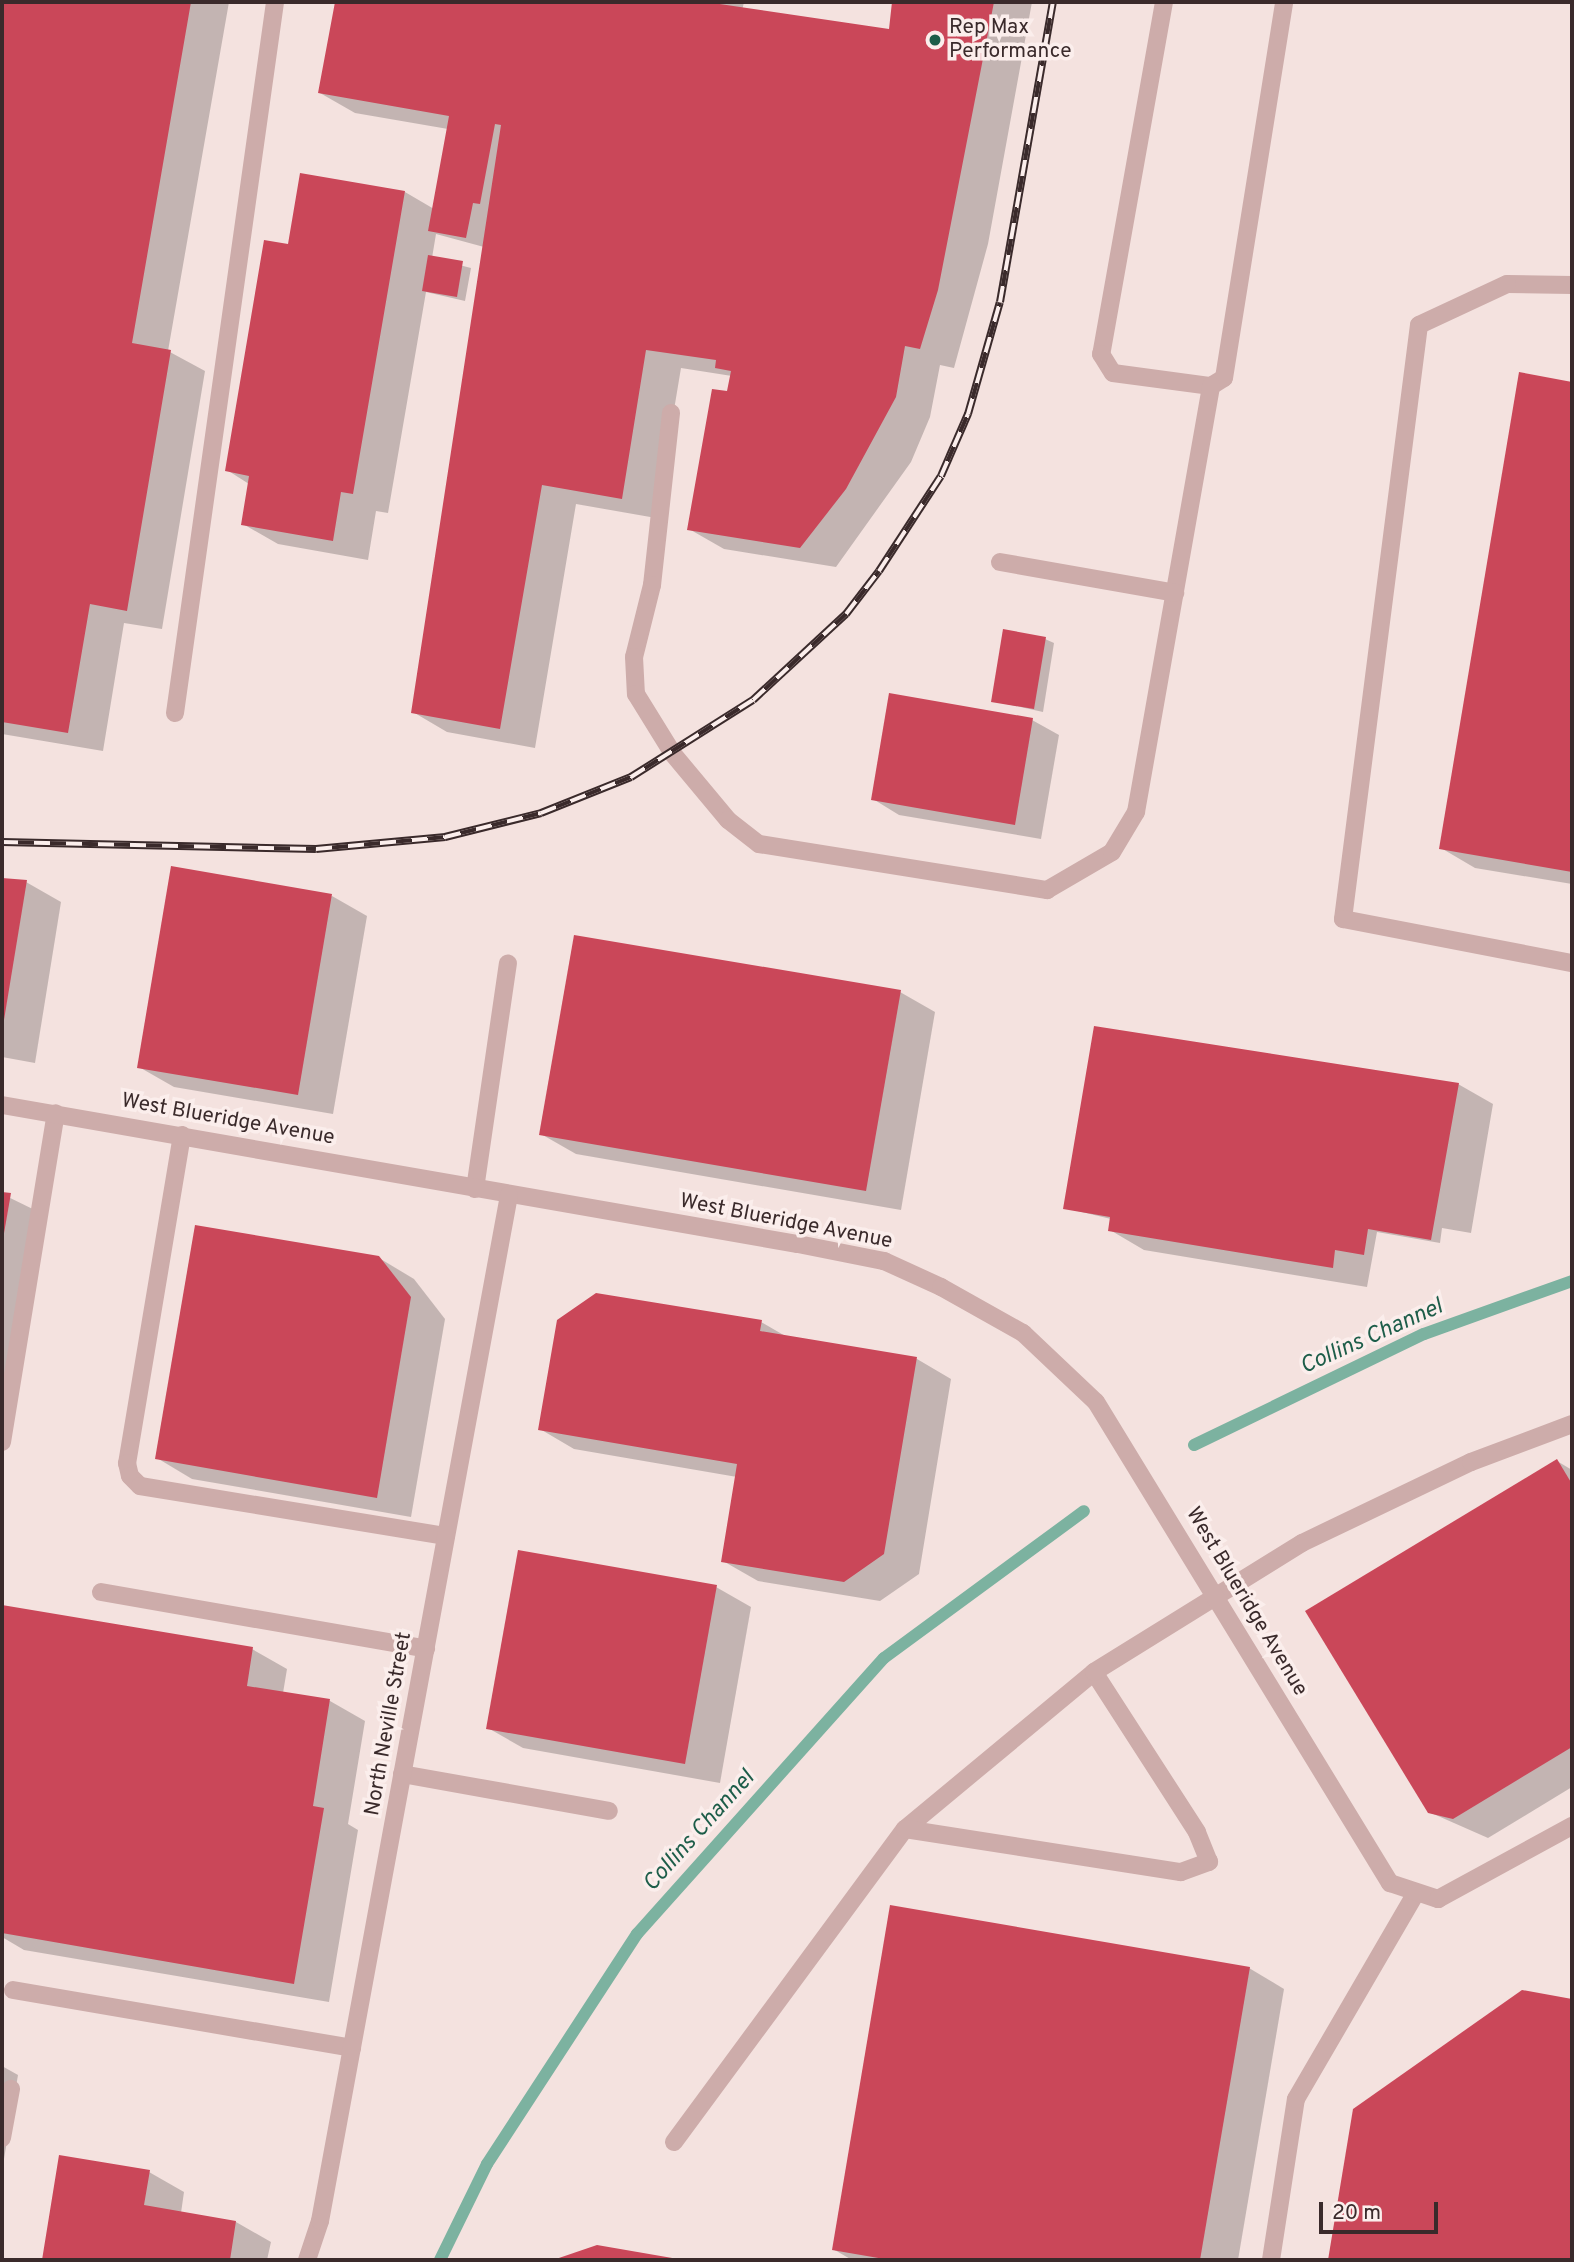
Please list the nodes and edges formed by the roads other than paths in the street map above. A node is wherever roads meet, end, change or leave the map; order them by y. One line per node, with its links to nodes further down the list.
1 (275, 2): 9 (street)
2 (1164, 2): 5 (street)
3 (1284, 2): 5 (street)
4 (1572, 285): 11 (street)
5 (1211, 386): 8 (street)
6 (671, 413): 8 (street)
7 (1000, 562): 8 (street)
8 (1175, 593)
9 (175, 712)
10 (508, 963): 15 (street)
11 (1572, 963)
12 (2, 1105): 13 (street, West Blueridge Avenue)
13 (56, 1113): 14 (street, West Blueridge Avenue); 18 (street)
14 (182, 1135): 15 (street, West Blueridge Avenue); 19 (street)
15 (475, 1189): 16 (street, West Blueridge Avenue)
16 (509, 1195): 19 (street, North Neville Street); 21 (street, West Blueridge Avenue)
17 (1572, 1424): 21 (street)
18 (2, 1443)
19 (446, 1536): 22 (street, North Neville Street)
20 (101, 1592): 22 (street)
21 (1214, 1594): 23 (street); 28 (street, West Blueridge Avenue)
22 (426, 1649): 24 (street, North Neville Street)
23 (1094, 1672): 27 (street); 27 (street)
24 (402, 1774): 25 (street); 30 (street, North Neville Street)
25 (608, 1811)
26 (1572, 1826): 28 (street)
27 (905, 1829): 33 (street)
28 (1414, 1896): 35 (street)
29 (13, 1990): 30 (street)
30 (352, 2048): 34 (street, North Neville Street)
31 (11, 2089): 32 (street)
32 (2, 2138)
33 (674, 2142)
34 (307, 2260)
35 (1271, 2260)

